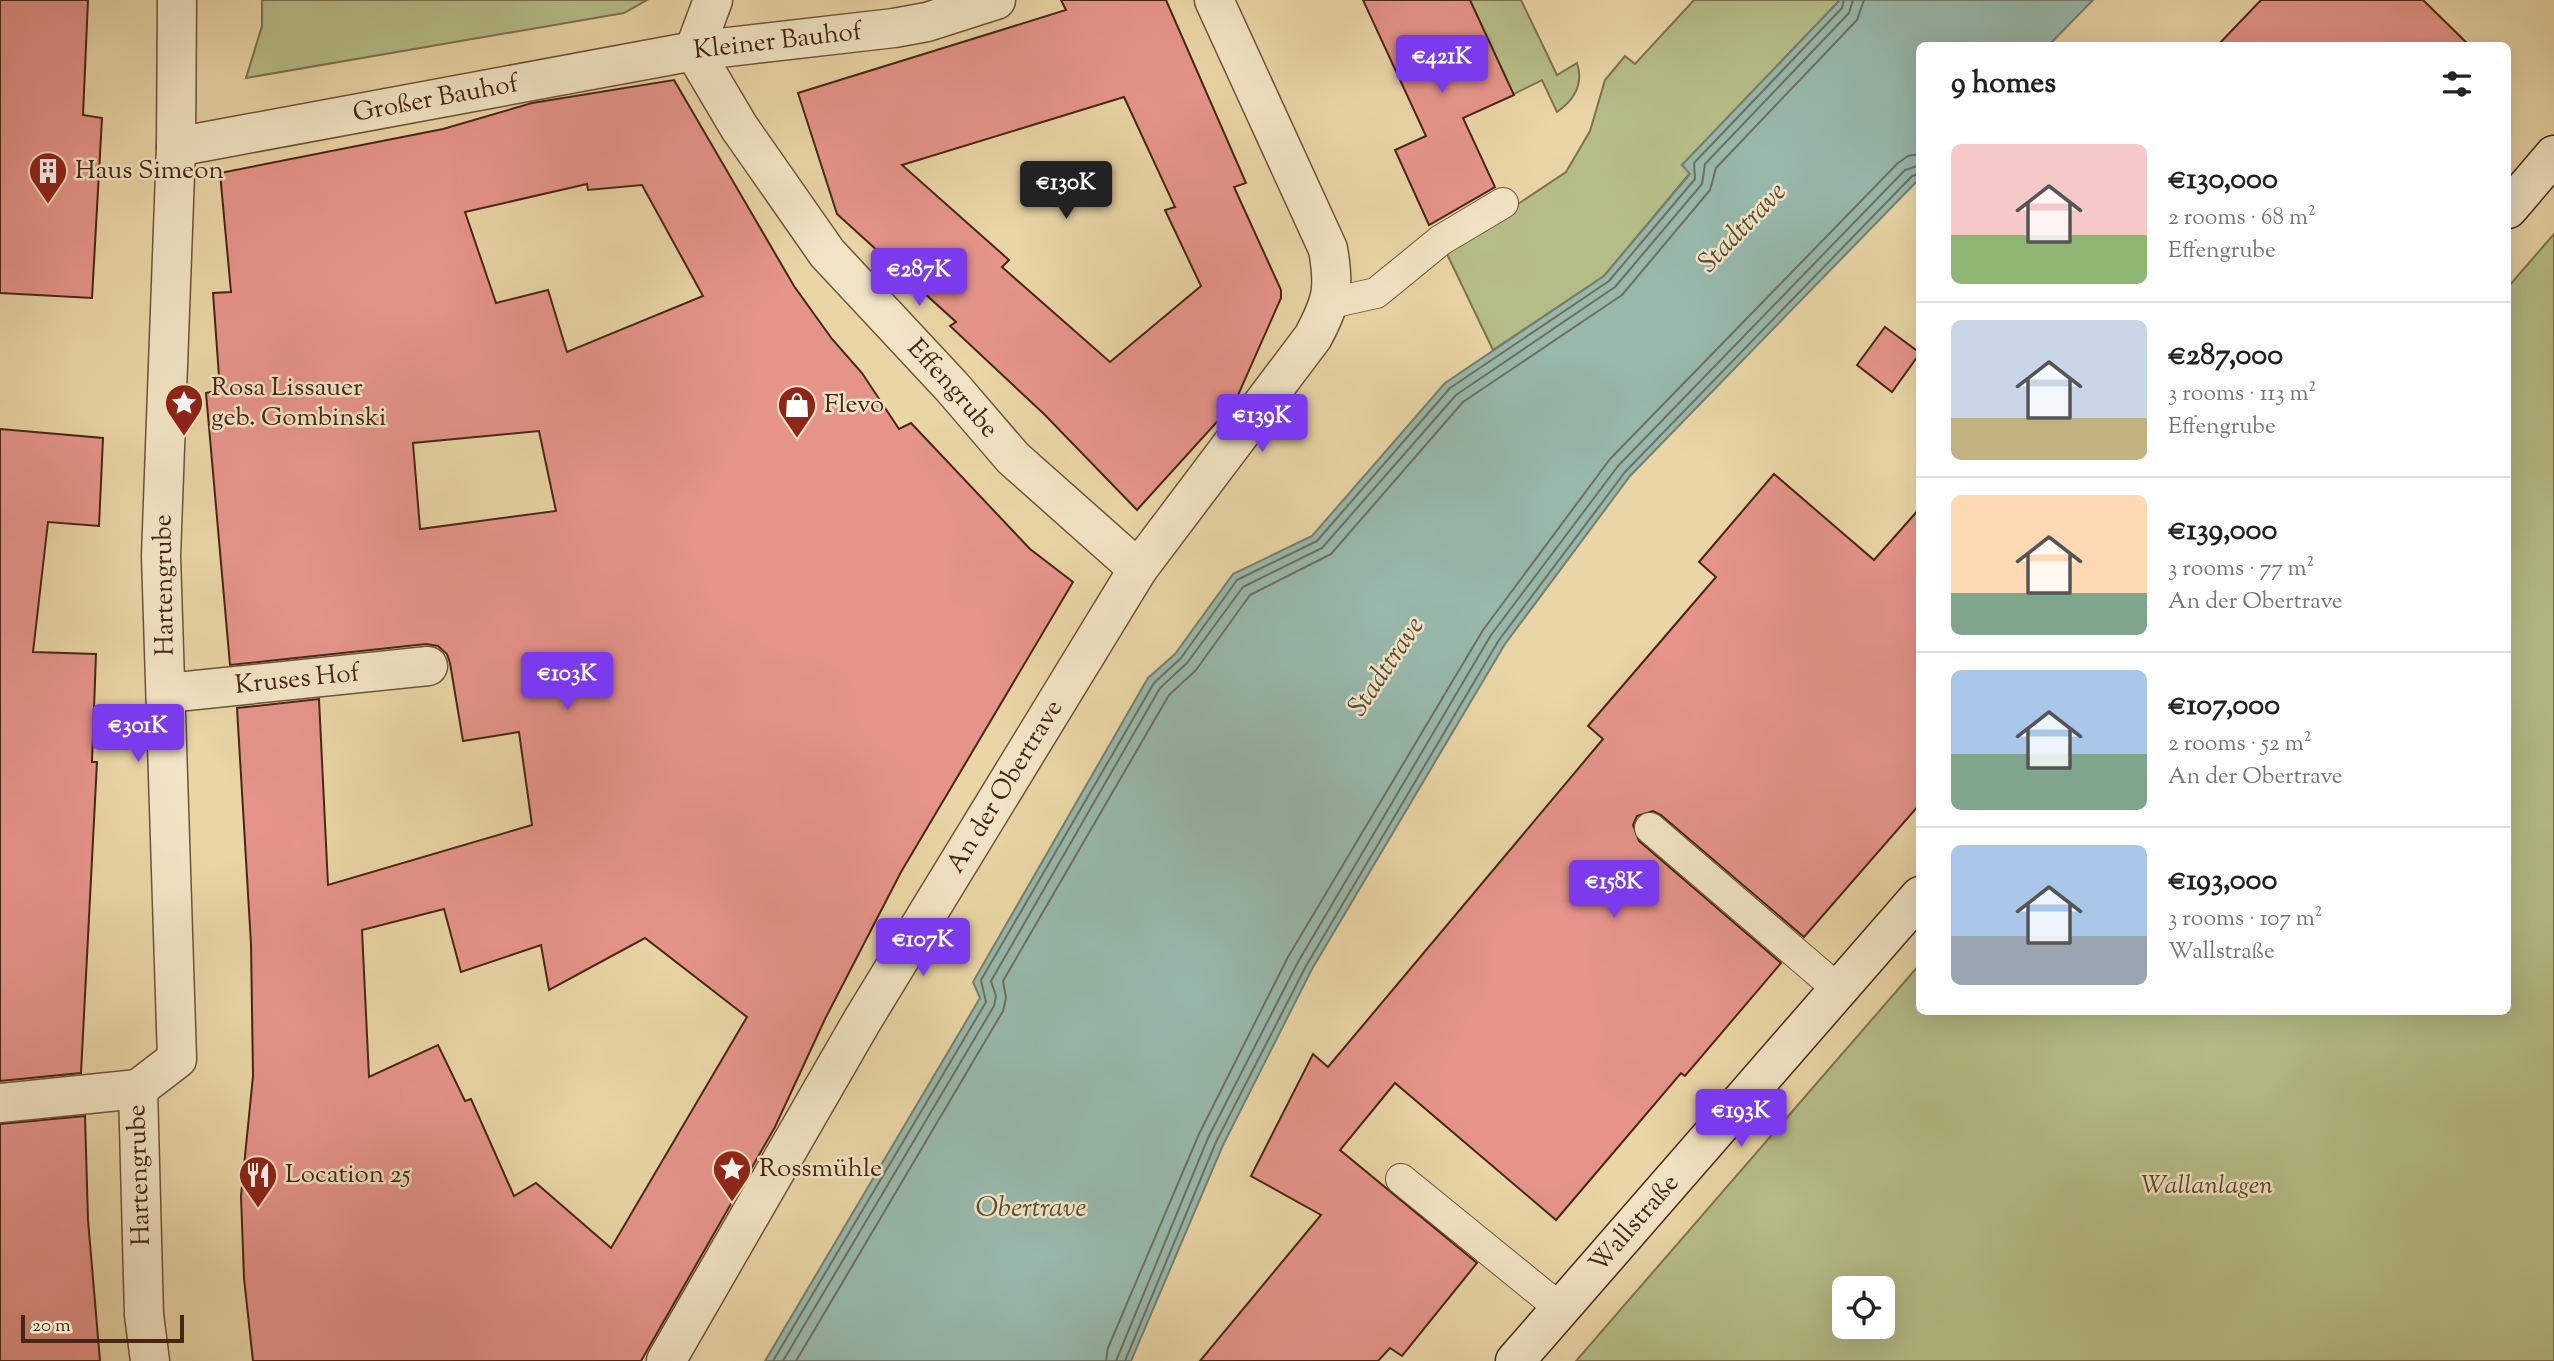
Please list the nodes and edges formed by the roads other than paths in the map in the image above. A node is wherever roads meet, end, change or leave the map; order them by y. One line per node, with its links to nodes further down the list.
1 (177, 0): 6 (street, Hartengrube)
2 (713, 0): 5 (street, Kleiner Bauhof)
3 (996, 0): 5 (street, Kleiner Bauhof)
4 (1214, 0): 10 (street)
5 (694, 51): 6 (street, Großer Bauhof); 11 (street, Effengrube)
6 (176, 147): 13 (street, Hartengrube)
7 (2554, 155): 9 (street)
8 (1503, 203): 10 (lane)
9 (2511, 205)
10 (1331, 303): 11 (street, An der Obertrave)
11 (1138, 569): 22 (street, An der Obertrave)
12 (428, 666): 13 (street, Kruses Hof)
13 (167, 693): 17 (street, Hartengrube)
14 (1650, 828): 16 (lane)
15 (1916, 901): 16 (street, Wallstraße)
16 (1839, 990): 20 (street, Wallstraße)
17 (138, 1089): 18 (street); 21 (street, Hartengrube)
18 (0, 1103)
19 (1401, 1179): 20 (lane)
20 (1561, 1310): 23 (street, Wallstraße)
21 (150, 1361)
22 (666, 1361)
23 (1516, 1361)

